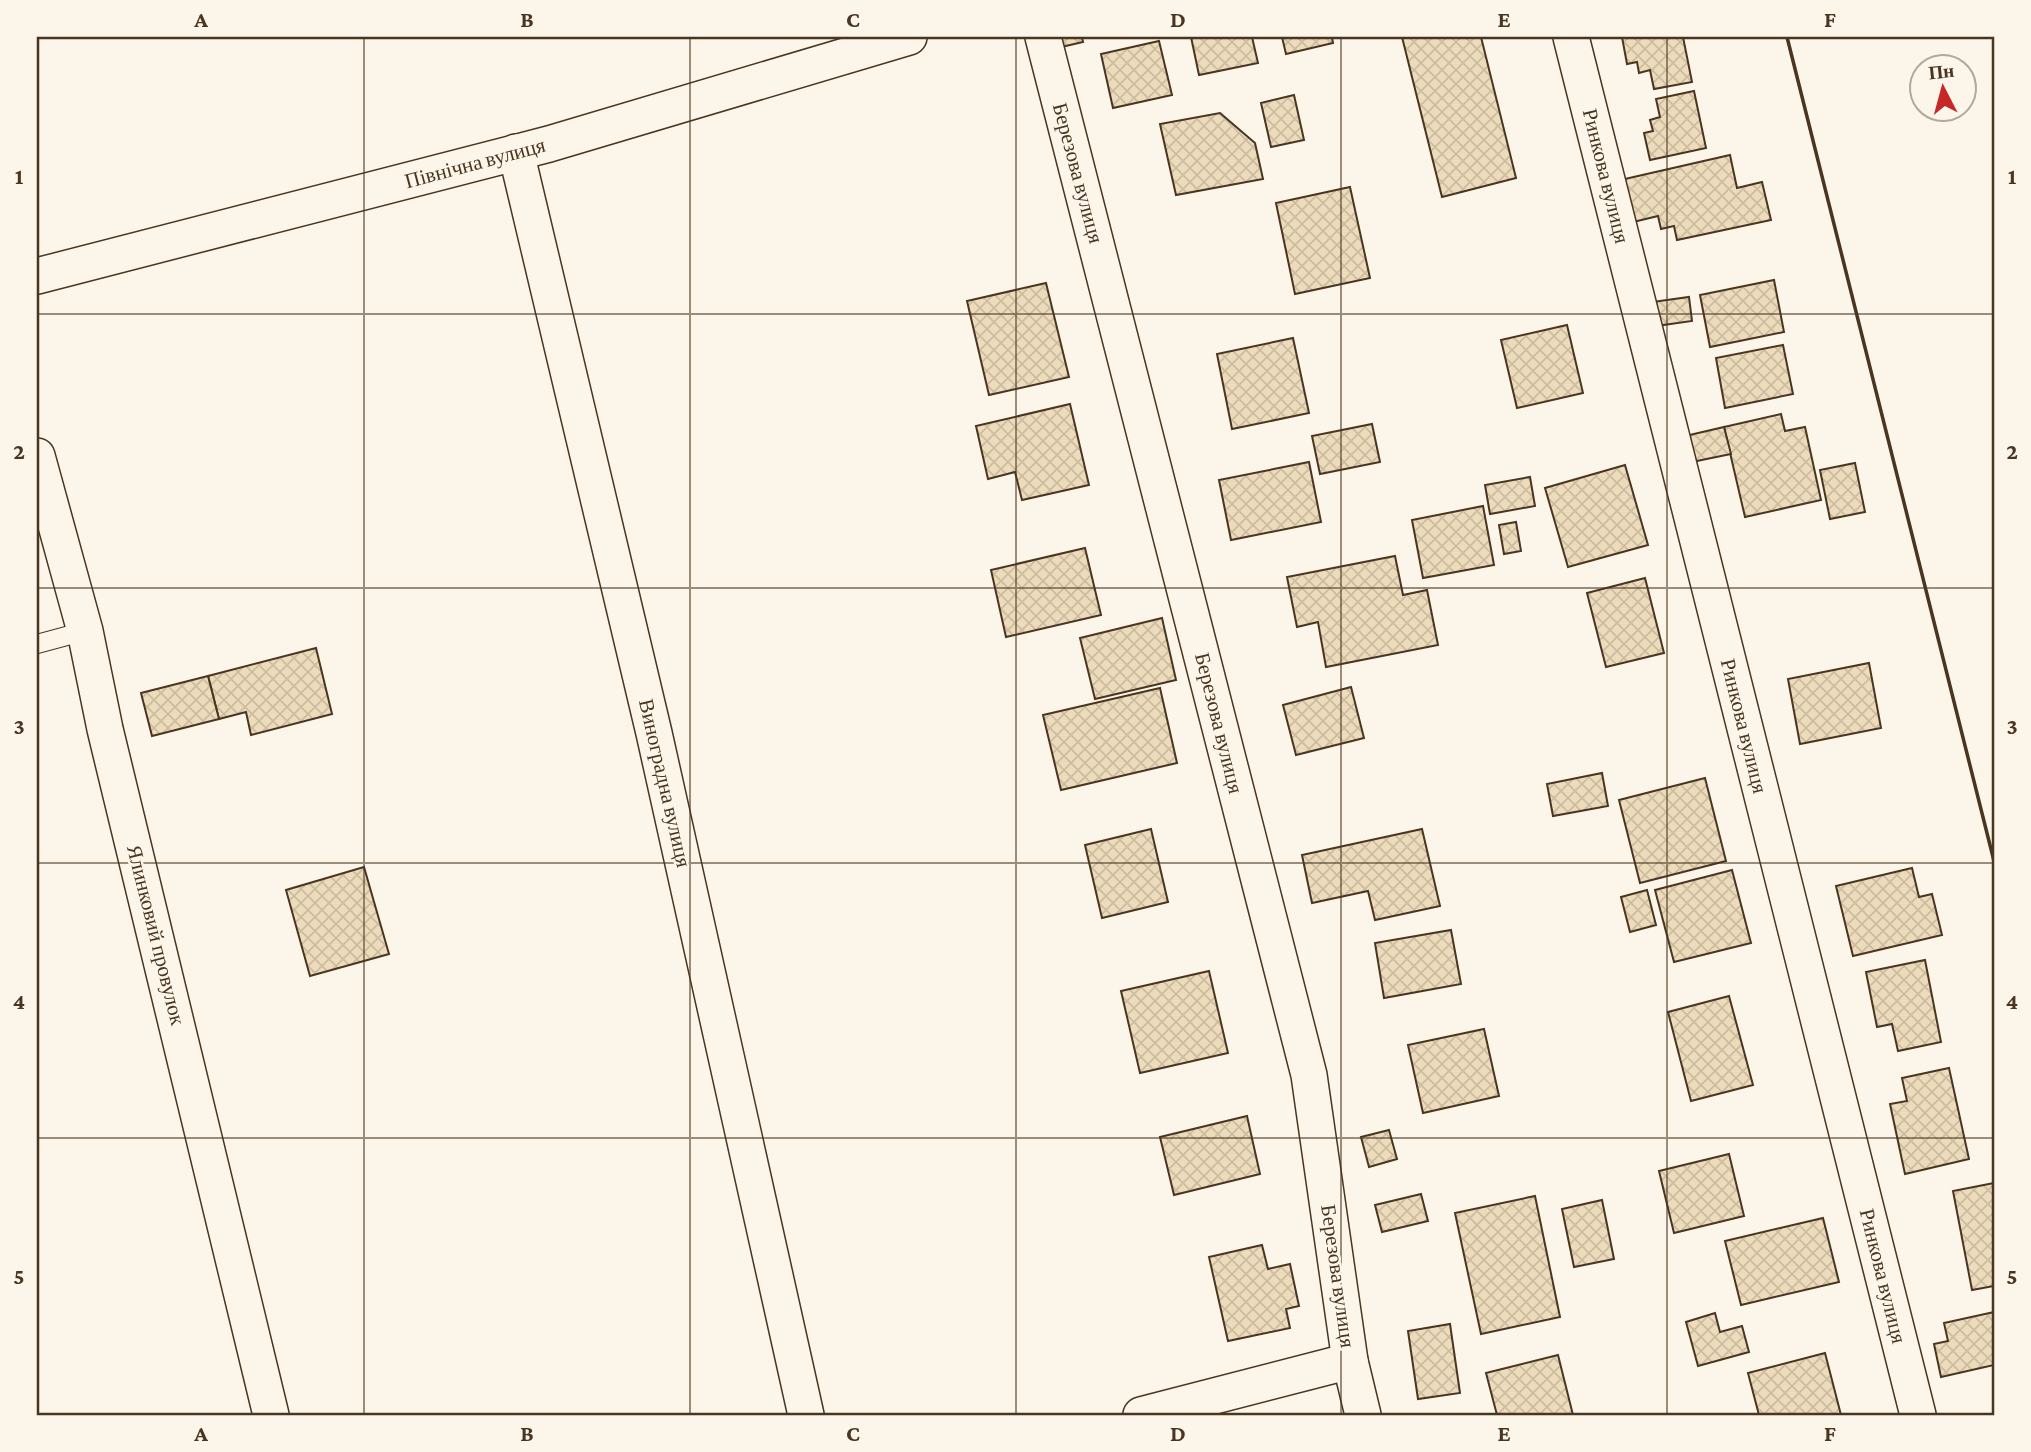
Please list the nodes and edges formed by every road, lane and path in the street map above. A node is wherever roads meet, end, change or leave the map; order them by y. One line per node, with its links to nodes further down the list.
1 (909, 37): 4 (street, Північна вулиця)
2 (1043, 37): 9 (street, Березова вулиця)
3 (1571, 37): 14 (street, Ринкова вулиця)
4 (516, 152): 5 (street, Північна вулиця); 11 (street, Виноградна вулиця)
5 (37, 276)
6 (37, 456): 7 (street, Ялинковий провулок)
7 (86, 631): 8 (lane); 10 (street, Ялинковий провулок)
8 (37, 643)
9 (1350, 1362): 12 (street); 13 (street, Березова вулиця)
10 (271, 1415)
11 (806, 1415)
12 (1141, 1415)
13 (1363, 1415)
14 (1918, 1415)

